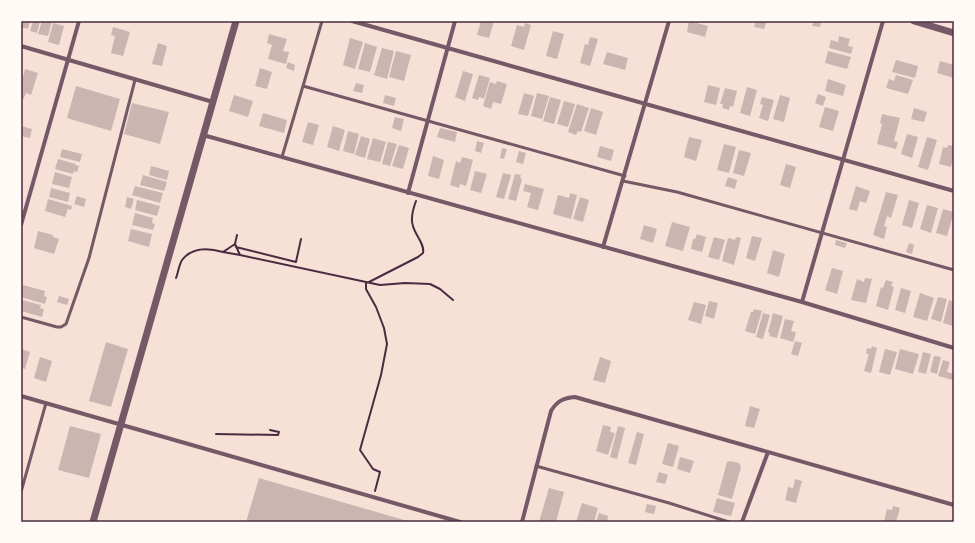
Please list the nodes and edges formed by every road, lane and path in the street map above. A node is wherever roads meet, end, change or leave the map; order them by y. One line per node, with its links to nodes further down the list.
1 (79, 21): 12 (street)
2 (236, 21): 15 (street)
3 (322, 21): 14 (lane)
4 (352, 21): 11 (street)
5 (455, 21): 11 (street)
6 (669, 21): 16 (street)
7 (883, 21): 20 (street)
8 (914, 21): 9 (street)
9 (954, 32)
10 (21, 46): 12 (street)
11 (447, 48): 16 (street); 17 (street)
12 (68, 60): 13 (street); 25 (street)
13 (135, 80): 15 (street); 39 (lane)
14 (303, 86): 17 (lane); 19 (lane)
15 (213, 102): 18 (street)
16 (645, 104): 20 (street); 21 (street)
17 (428, 122): 21 (lane); 23 (street)
18 (203, 135): 19 (street); 43 (street)
19 (282, 157): 23 (street)
20 (843, 161): 22 (street); 26 (street)
21 (624, 179): 26 (lane); 31 (street)
22 (954, 191)
23 (408, 193): 31 (street)
24 (416, 200): 36 (path)
25 (21, 225)
26 (822, 232): 34 (lane); 38 (street)
27 (237, 235): 29 (path)
28 (301, 239): 30 (path)
29 (234, 244): 30 (path); 32 (path)
30 (236, 247): 33 (path)
31 (603, 247): 38 (street)
32 (223, 252): 33 (path); 35 (path)
33 (240, 256): 36 (path)
34 (954, 270)
35 (176, 278)
36 (367, 282): 37 (path); 49 (path)
37 (453, 300)
38 (802, 302): 40 (street)
39 (21, 317)
40 (954, 348)
41 (21, 396): 42 (street)
42 (46, 403): 43 (street); 48 (lane)
43 (120, 424): 49 (street); 51 (street)
44 (270, 430): 45 (path)
45 (216, 434)
46 (768, 452): 47 (street); 50 (street); 55 (street)
47 (536, 466): 53 (street); 54 (lane)
48 (21, 492)
49 (373, 497): 52 (street)
50 (954, 505)
51 (93, 522)
52 (460, 522)
53 (522, 522)
54 (729, 522)
55 (742, 522)

